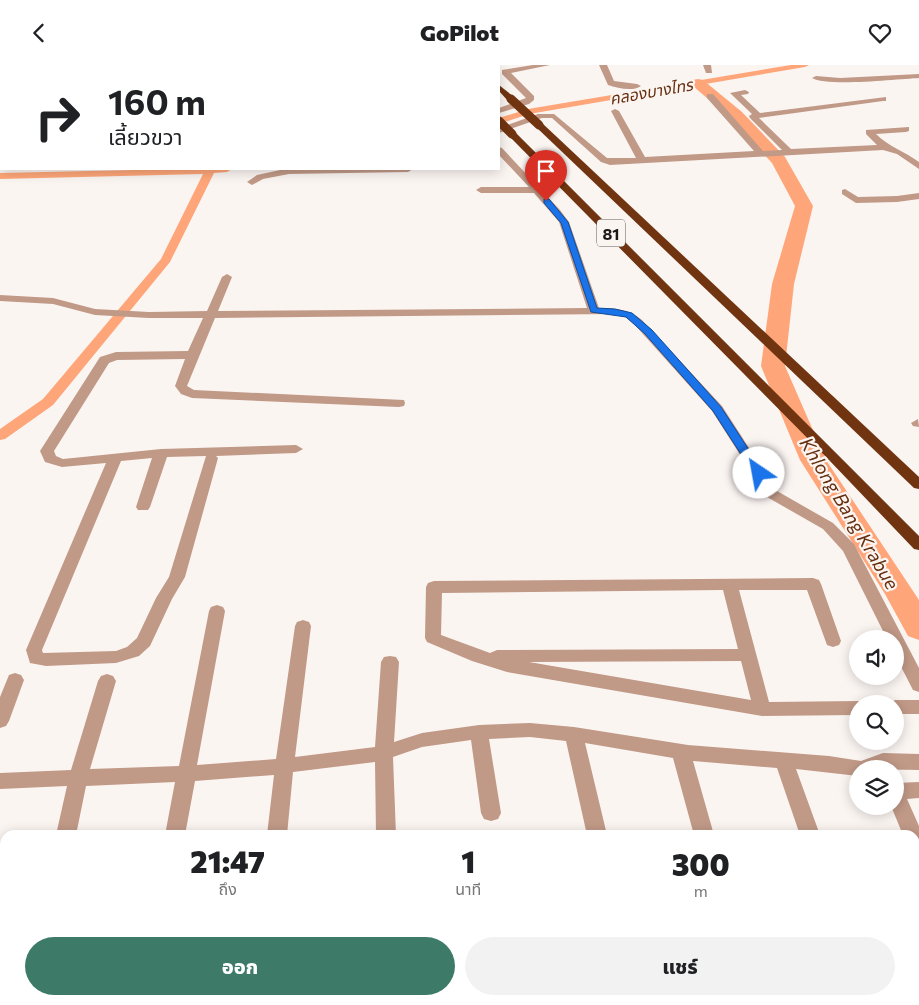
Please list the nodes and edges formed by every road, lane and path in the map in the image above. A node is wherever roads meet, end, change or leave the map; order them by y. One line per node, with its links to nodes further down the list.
1 (546, 65): 8 (street)
2 (603, 65): 5 (street)
3 (919, 76): 4 (street)
4 (816, 78)
5 (637, 86)
6 (500, 88): 49 (highway, 81, bridge)
7 (745, 92): 14 (street)
8 (527, 93): 11 (street); 12 (street)
9 (710, 96): 25 (street)
10 (883, 99): 14 (street)
11 (500, 105)
12 (500, 111)
13 (615, 111): 26 (street)
14 (756, 114): 23 (street)
15 (561, 120): 18 (street); 19 (street); 26 (street)
16 (500, 122): 51 (highway, 81, bridge)
17 (906, 129): 20 (street)
18 (500, 131)
19 (500, 136)
20 (884, 147): 23 (street); 24 (street)
21 (919, 151): 24 (street)
22 (500, 152): 27 (street)
23 (786, 152): 25 (street)
24 (900, 152): 29 (street)
25 (764, 154): 26 (street)
26 (642, 161)
27 (511, 163): 28 (street); 35 (street)
28 (500, 164)
29 (919, 166)
30 (313, 170): 33 (street)
31 (313, 170): 32 (street)
32 (389, 170)
33 (252, 182)
34 (480, 190): 35 (street)
35 (535, 190): 40 (street)
36 (845, 193): 37 (street)
37 (919, 196)
38 (227, 277): 41 (street)
39 (0, 298): 41 (street)
40 (594, 311): 41 (street); 61 (street)
41 (212, 314): 42 (street)
42 (192, 355): 43 (street); 47 (street)
43 (399, 403)
44 (261, 449): 45 (street); 46 (street); 48 (street)
45 (296, 449)
46 (160, 457): 47 (street); 48 (street); 50 (street)
47 (116, 458): 48 (street)
48 (211, 459)
49 (919, 485)
50 (143, 507)
51 (919, 545)
52 (730, 585): 55 (street); 56 (street); 57 (street)
53 (217, 611): 76 (street)
54 (303, 626): 74 (street)
55 (833, 641)
56 (748, 655): 57 (street); 65 (street)
57 (478, 657): 65 (street)
58 (390, 662): 70 (street)
59 (15, 680): 66 (street)
60 (107, 681): 77 (street)
61 (919, 685)
62 (904, 707): 63 (street)
63 (919, 707)
64 (849, 708): 65 (street)
65 (762, 709)
66 (0, 721)
67 (479, 732): 68 (street); 70 (street); 81 (street)
68 (574, 734): 69 (street); 87 (street)
69 (681, 752): 71 (street); 88 (street)
70 (384, 753): 74 (street); 86 (street)
71 (784, 761): 75 (street); 89 (street)
72 (919, 762): 73 (street)
73 (904, 763)
74 (284, 766): 76 (street); 85 (street)
75 (849, 768)
76 (185, 774): 77 (street); 84 (street)
77 (78, 777): 78 (street); 83 (street)
78 (0, 781)
79 (919, 791): 80 (street)
80 (904, 792)
81 (491, 813)
82 (904, 814): 90 (street)
83 (67, 830)
84 (176, 830)
85 (278, 830)
86 (386, 830)
87 (596, 830)
88 (703, 830)
89 (808, 830)
90 (911, 830)

